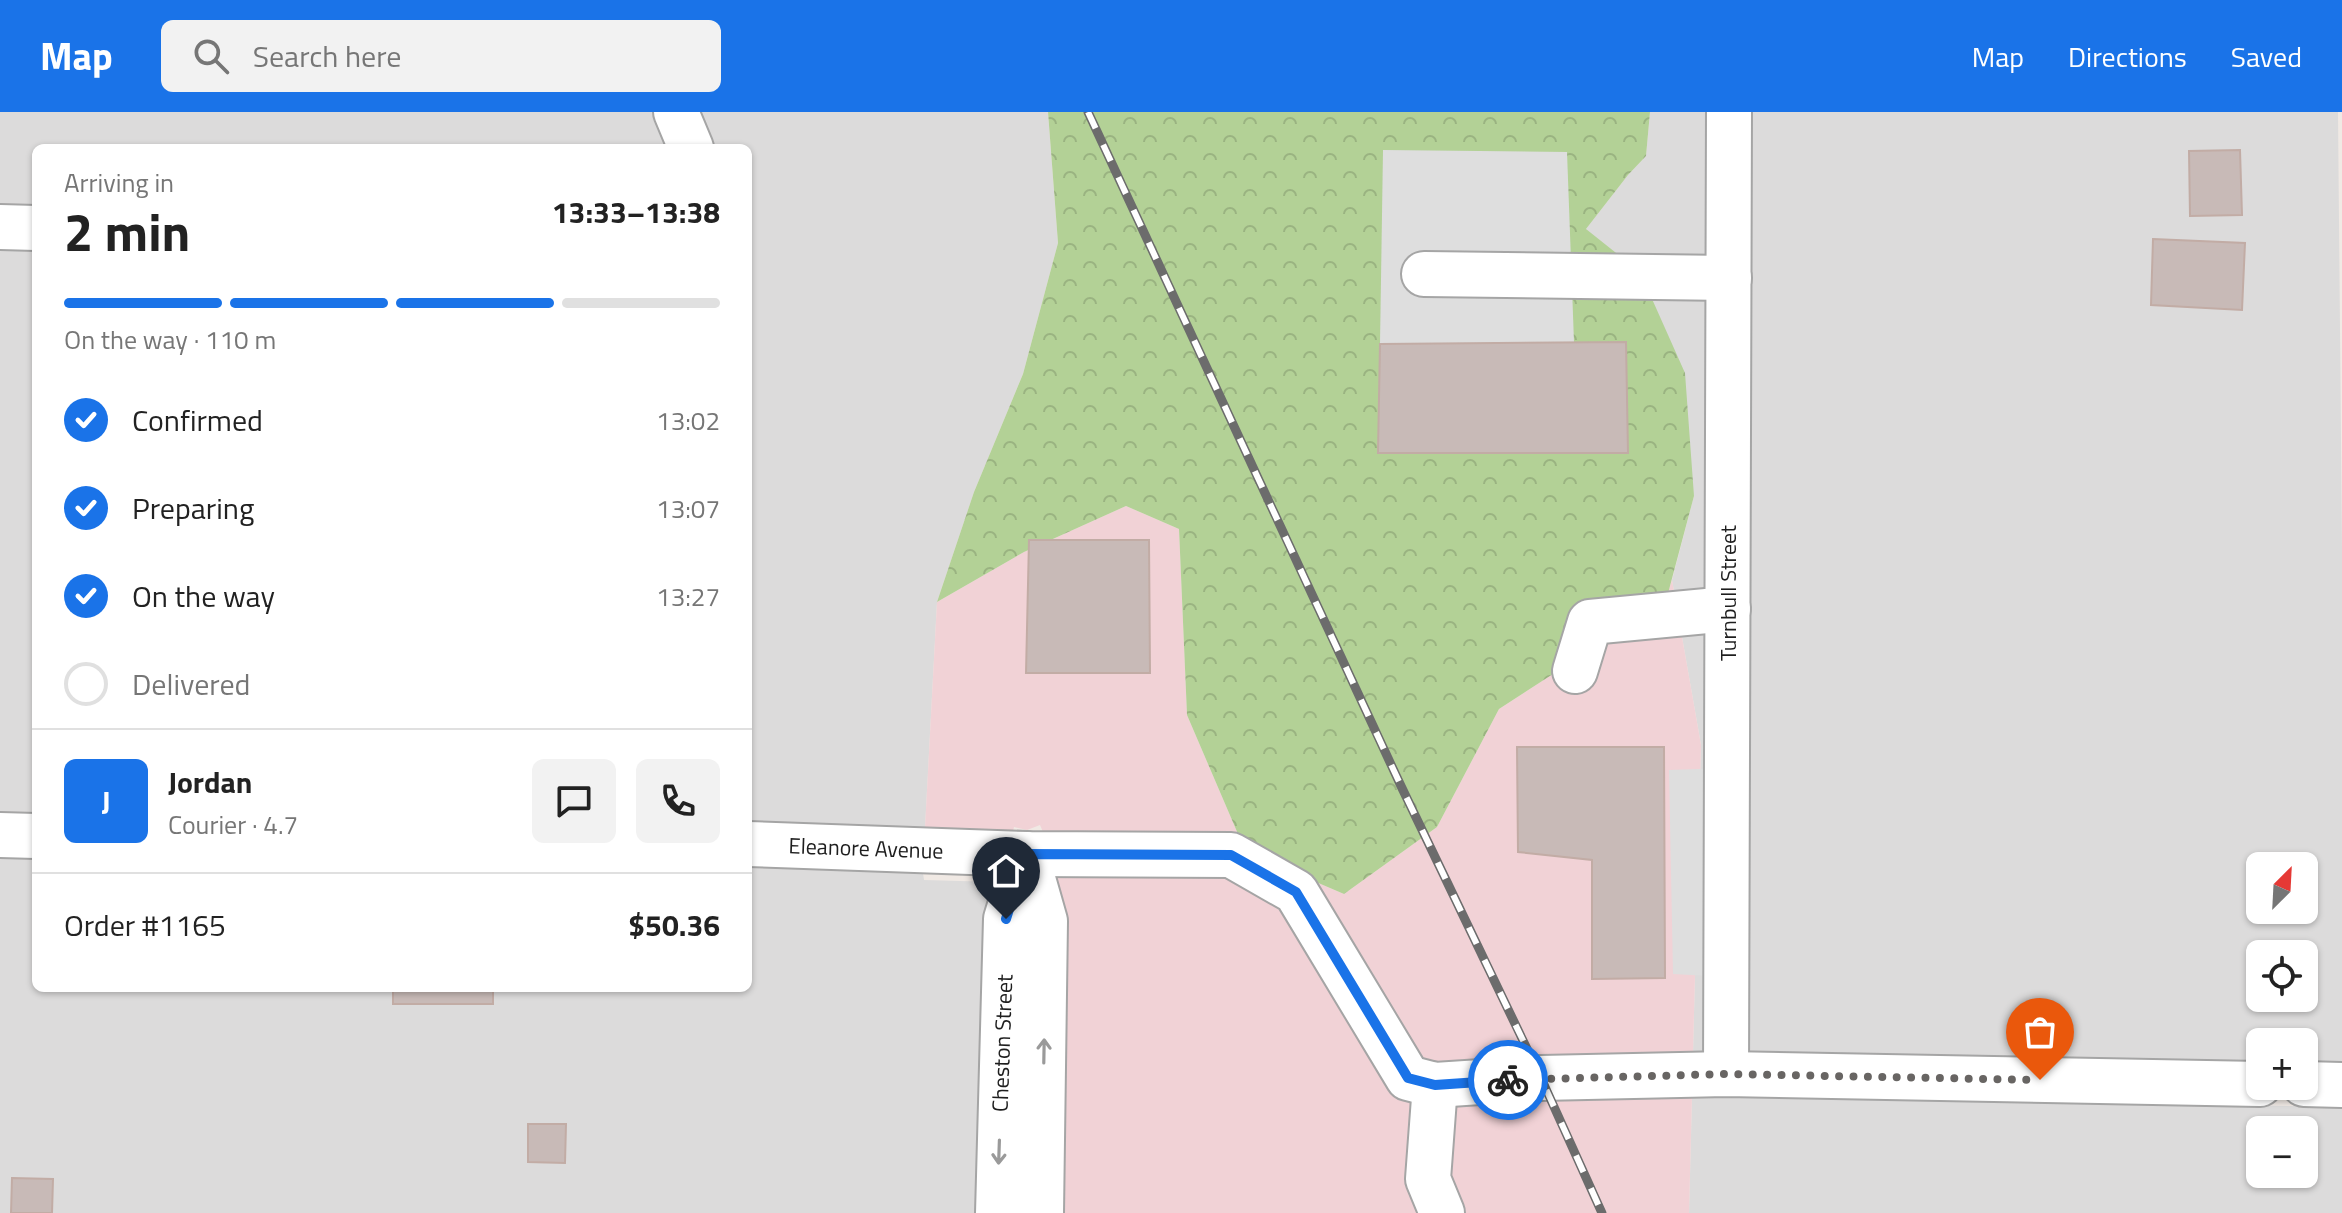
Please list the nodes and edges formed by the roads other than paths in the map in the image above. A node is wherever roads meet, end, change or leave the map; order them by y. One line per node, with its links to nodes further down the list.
1 (676, 112): 3 (street)
2 (1729, 112): 7 (street, Turnbull Street)
3 (689, 144)
4 (0, 227): 5 (street)
5 (32, 228)
6 (1424, 274): 7 (street)
7 (1729, 278): 8 (street, Turnbull Street)
8 (1728, 609): 9 (street); 14 (street, Turnbull Street)
9 (1575, 671)
10 (0, 835): 11 (street)
11 (32, 836)
12 (752, 844): 13 (street, Eleanore Avenue)
13 (1026, 854): 17 (street, Eleanore Avenue); 19 (street, Cheston Street, one-way to 19); 20 (street, Cheston Street, one-way to 13)
14 (1726, 1074): 15 (street); 17 (street)
15 (2246, 1084)
16 (2318, 1084): 18 (street)
17 (1435, 1085): 21 (street)
18 (2342, 1085)
19 (998, 1213)
20 (1041, 1213)
21 (1442, 1213)

